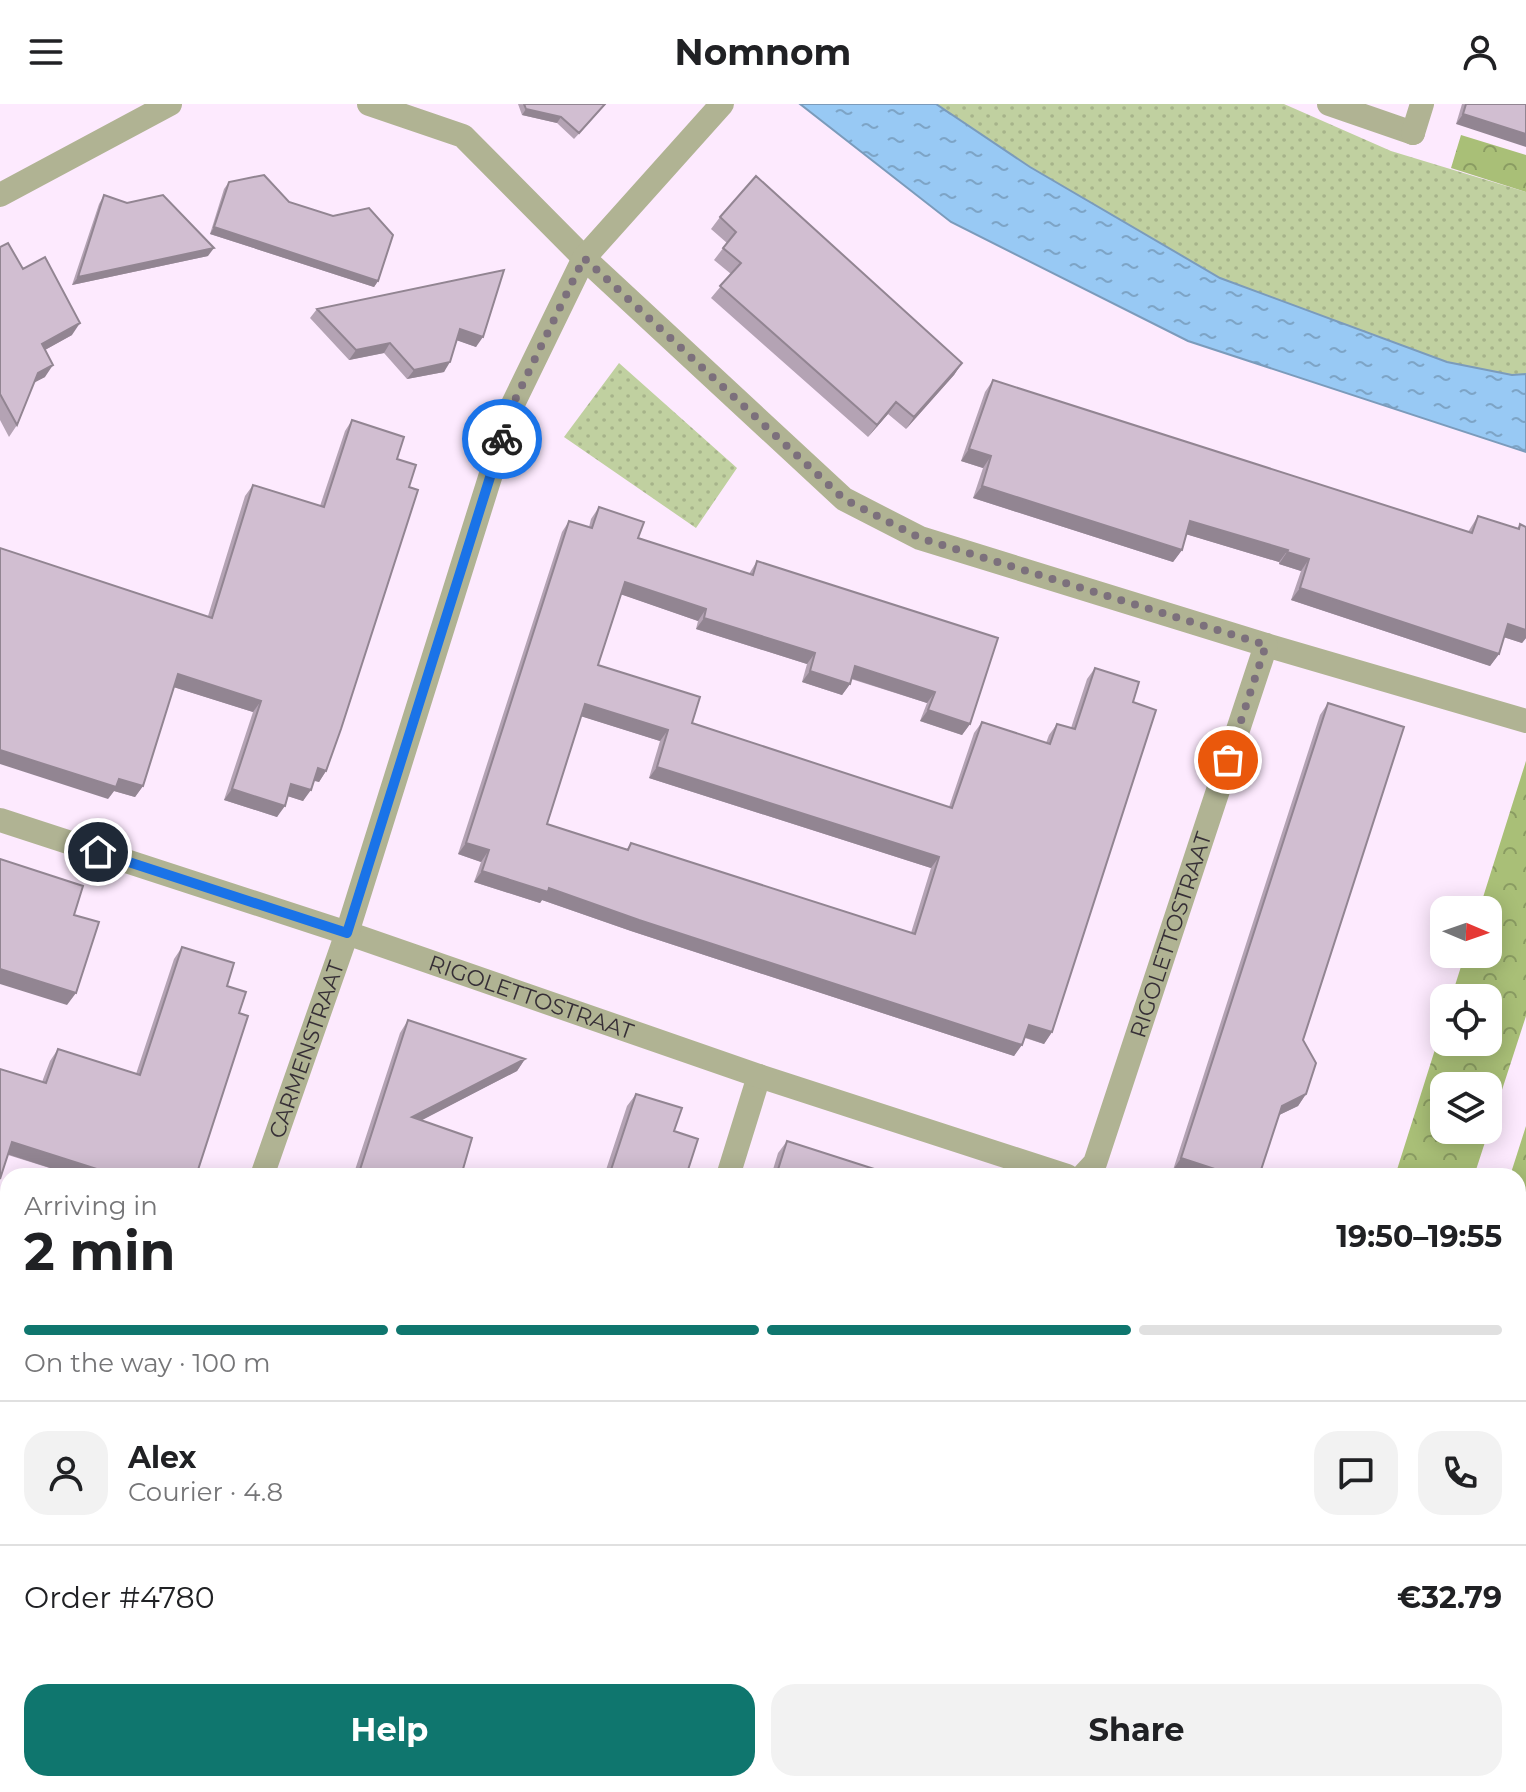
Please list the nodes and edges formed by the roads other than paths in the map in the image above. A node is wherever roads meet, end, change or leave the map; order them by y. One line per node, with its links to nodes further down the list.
1 (170, 104): 6 (street)
2 (369, 104): 7 (street)
3 (722, 104): 7 (street, CARMENSTRAAT)
4 (1329, 104): 5 (street)
5 (1422, 104)
6 (0, 195)
7 (584, 258): 8 (street); 11 (street, CARMENSTRAAT)
8 (1266, 645): 9 (street); 16 (street, RIGOLETTOSTRAAT)
9 (1526, 721)
10 (0, 820): 11 (street, RIGOLETTOSTRAAT)
11 (347, 933): 12 (street, RIGOLETTOSTRAAT); 13 (street, CARMENSTRAAT)
12 (759, 1076): 14 (street); 15 (street, RIGOLETTOSTRAAT)
13 (265, 1168)
14 (730, 1168)
15 (1042, 1168)
16 (1090, 1168)

